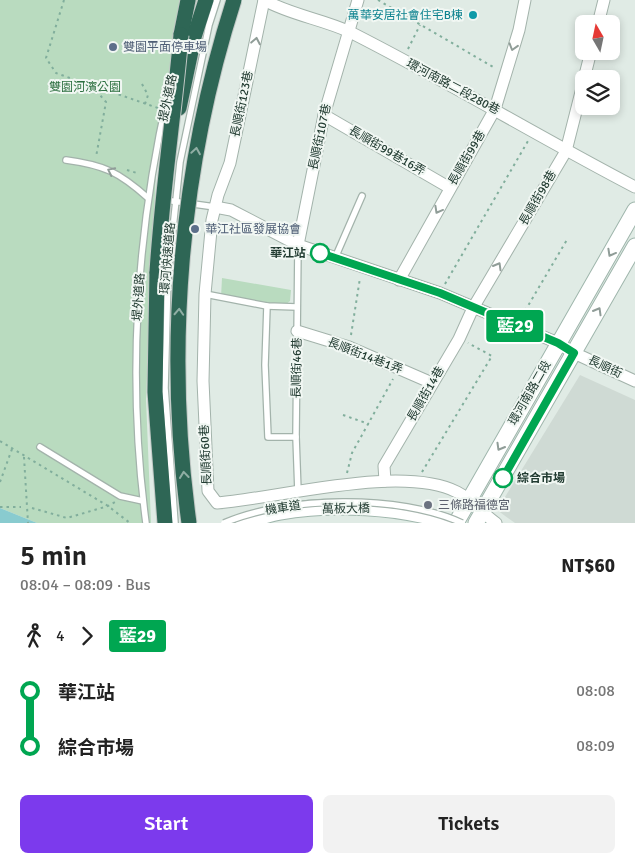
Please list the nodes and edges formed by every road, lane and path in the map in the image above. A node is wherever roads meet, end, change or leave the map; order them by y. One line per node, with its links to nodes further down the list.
1 (64, 0): 18 (path)
2 (188, 0): 25 (highway, bridge)
3 (194, 0): 21 (lane, 提外道路)
4 (206, 0): 25 (highway, 環河快速道路, bridge)
5 (217, 0): 35 (lane)
6 (234, 0): 83 (highway, 環河快速道路, one-way to 6, bridge)
7 (264, 0): 14 (street, 環河南路二段280巷); 36 (street, 長順街123巷, one-way to 7)
8 (358, 0): 14 (street, 長順街107巷)
9 (378, 0): 13 (path)
10 (525, 0): 16 (street, 長順街99巷, one-way to 16)
11 (604, 0): 12 (street)
12 (600, 15)
13 (420, 25): 15 (path); 16 (path)
14 (347, 31): 15 (street, 環河南路二段280巷); 22 (street, 長順街107巷)
15 (403, 60): 20 (street, 環河南路二段280巷)
16 (505, 74): 20 (street, 長順街99巷)
17 (142, 84): 19 (path)
18 (92, 86): 19 (path); 28 (path)
19 (145, 104): 21 (path)
20 (495, 109): 24 (street, 環河南路二段280巷); 32 (street, 長順街99巷)
21 (165, 110): 34 (lane, 提外道路)
22 (324, 115): 32 (street, 長順街99巷16弄); 39 (street, 長順街107巷)
23 (575, 115): 26 (street, 長順街98巷)
24 (534, 132): 26 (street, 環河南路二段280巷); 44 (path)
25 (171, 146): 81 (highway, 環河快速道路, bridge)
26 (566, 151): 31 (street, 環河南路二段280巷); 48 (street, 長順街98巷, one-way to 26)
27 (66, 160): 34 (lane, one-way to 27)
28 (104, 161)
29 (120, 167): 30 (path)
30 (137, 173)
31 (635, 187)
32 (450, 188): 43 (street, 長順街99巷, one-way to 43)
33 (362, 196): 41 (lane)
34 (148, 198): 35 (lane); 71 (lane, 堤外道路)
35 (175, 202): 36 (lane); 82 (lane)
36 (214, 207): 39 (street, 長順街); 45 (street, 長順街60巷)
37 (635, 210): 52 (street, 環河南路二段, one-way to 52)
38 (568, 238): 49 (path)
39 (298, 245): 41 (street, 長順街); 47 (lane, 長順街46巷)
40 (635, 246): 54 (street, 環河南路二段, one-way to 40)
41 (335, 258): 42 (street, 長順街)
42 (362, 267): 43 (street, 長順街); 53 (path)
43 (399, 280): 44 (street, 長順街)
44 (440, 293): 48 (street, 長順街)
45 (205, 294): 46 (lane); 69 (street, 長順街60巷)
46 (267, 306): 47 (lane); 60 (lane)
47 (297, 307): 50 (lane, 長順街46巷)
48 (473, 308): 49 (street, 長順街); 51 (street, 長順街14巷)
49 (515, 326): 52 (street, 長順街)
50 (297, 332): 53 (street, 長順街14巷1弄); 60 (lane, 長順街46巷)
51 (459, 339): 57 (street, 長順街14巷); 67 (path)
52 (558, 343): 54 (street, 長順街); 72 (street, 環河南路二段, one-way to 72)
53 (349, 347): 55 (street, 長順街14巷1弄)
54 (574, 353): 56 (street, 長順街); 77 (street, 環河南路二段)
55 (399, 368): 57 (street, 長順街14巷1弄); 59 (path)
56 (635, 382)
57 (432, 383): 65 (street, 長順街14巷)
58 (343, 415): 59 (path)
59 (369, 424): 68 (path)
60 (296, 438): 69 (lane, 長順街46巷)
61 (0, 441): 63 (path)
62 (40, 447): 70 (lane)
63 (12, 448): 64 (path); 66 (path)
64 (23, 455): 73 (path); 78 (path)
65 (385, 481): 67 (street, 長順街60巷); 68 (street, 長順街60巷)
66 (0, 482)
67 (416, 483): 72 (street, 長順街60巷)
68 (346, 486): 69 (street, 長順街60巷)
69 (298, 492)
70 (120, 496): 71 (lane); 73 (path)
71 (143, 500): 80 (lane, 堤外道路)
72 (469, 501): 77 (street, 長順街60巷); 87 (street, 環河南路二段)
73 (108, 506): 76 (path); 79 (path)
74 (0, 507): 75 (path)
75 (21, 507)
76 (32, 508)
77 (479, 518): 89 (street, 長順街60巷)
78 (28, 523)
79 (130, 523)
80 (146, 523)
81 (165, 523)
82 (175, 523)
83 (190, 523)
84 (224, 523): 88 (lane, 機車道, bridge)
85 (243, 523): 86 (street, 萬板大橋)
86 (450, 523)
87 (456, 523)
88 (462, 523)
89 (496, 523)

